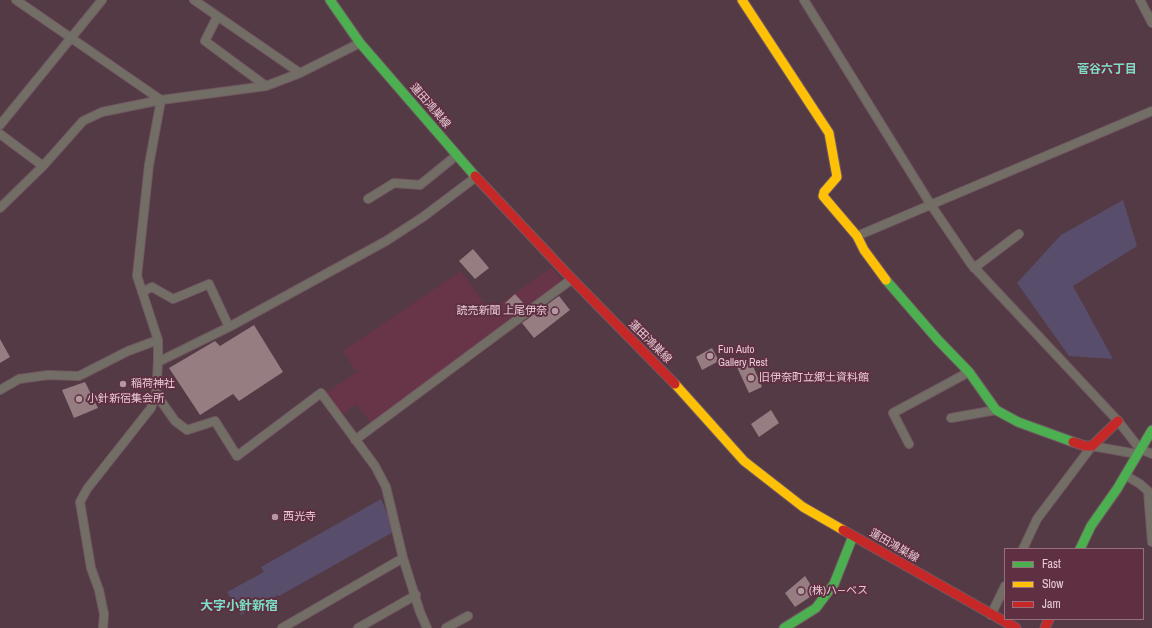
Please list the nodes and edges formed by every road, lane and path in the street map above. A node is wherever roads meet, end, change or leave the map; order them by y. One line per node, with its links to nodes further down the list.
1 (16, 0): 10 (street)
2 (102, 0): 10 (street)
3 (194, 0): 8 (street)
4 (330, 0): 11 (main road, 蓮田鴻巣線)
5 (742, 0): 25 (main road)
6 (804, 0): 22 (street)
7 (1140, 0): 9 (street)
8 (217, 17): 12 (street); 13 (street)
9 (1152, 23)
10 (70, 39): 14 (street); 16 (street)
11 (360, 43): 12 (street); 18 (main road, 蓮田鴻巣線)
12 (300, 73): 13 (street)
13 (266, 86): 14 (street)
14 (161, 100): 19 (street); 28 (street)
15 (1152, 111): 22 (street)
16 (0, 125)
17 (0, 134): 19 (street)
18 (457, 155): 20 (main road, 蓮田鴻巣線); 21 (street)
19 (43, 166): 23 (street)
20 (476, 177): 27 (main road, 蓮田鴻巣線); 29 (street)
21 (368, 199)
22 (931, 205): 25 (street); 26 (street)
23 (1, 206)
24 (1019, 234): 26 (street)
25 (857, 236): 32 (main road)
26 (974, 268): 37 (street)
27 (572, 279): 39 (street); 45 (main road, 蓮田鴻巣線)
28 (142, 292): 29 (street); 30 (street)
29 (229, 327): 31 (street)
30 (158, 340): 31 (street); 33 (street)
31 (158, 362): 34 (street)
32 (969, 372): 35 (main road); 40 (street)
33 (0, 390)
34 (156, 394): 39 (street); 54 (street)
35 (996, 410): 36 (street); 41 (main road)
36 (951, 418)
37 (1118, 421): 41 (main road); 42 (street)
38 (1152, 430): 42 (main road)
39 (355, 440): 49 (street)
40 (909, 444)
41 (1092, 446): 42 (street); 47 (street)
42 (1139, 452): 43 (street); 44 (main road)
43 (1152, 454)
44 (1125, 475): 46 (street); 48 (main road)
45 (853, 536): 52 (main road, 蓮田鴻巣線); 59 (main road)
46 (1152, 542)
47 (1023, 548)
48 (1081, 548)
49 (403, 558): 51 (street); 55 (street)
50 (1004, 588): 52 (street)
51 (416, 595): 56 (street); 57 (street)
52 (991, 614): 60 (main road, 蓮田鴻巣線)
53 (468, 616): 58 (street)
54 (103, 628)
55 (282, 628)
56 (358, 628)
57 (427, 628)
58 (446, 628)
59 (784, 628)
60 (1016, 628)

